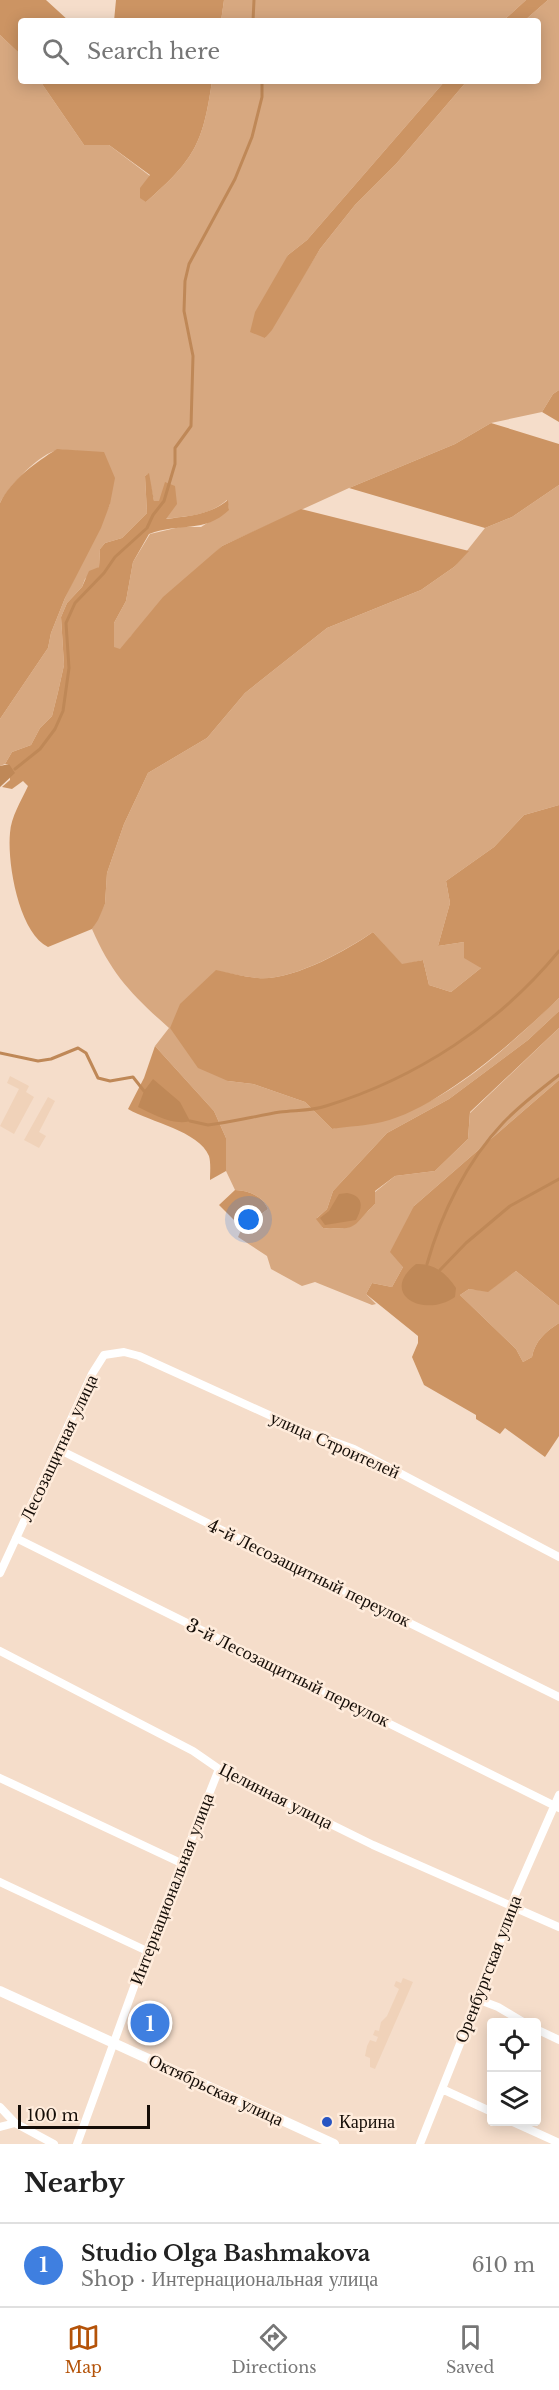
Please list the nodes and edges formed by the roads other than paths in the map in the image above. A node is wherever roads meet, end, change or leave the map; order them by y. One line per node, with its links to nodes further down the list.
1 (104, 1355): 2 (street, Лесозащитная улица); 4 (street, улица Строителей)
2 (58, 1449): 3 (street, Лесозащитная улица); 7 (street, 4-й Лесозащитный переулок)
3 (16, 1538): 5 (street, Лесозащитная улица); 11 (street, 3-й Лесозащитный переулок)
4 (559, 1557)
5 (0, 1574)
6 (0, 1652): 8 (street, Целинная улица)
7 (559, 1697)
8 (219, 1768): 12 (street, Интернациональная улица); 14 (street, Целинная улица)
9 (0, 1778): 12 (street)
10 (559, 1795): 11 (street, Оренбургская улица)
11 (557, 1807): 14 (street, Оренбургская улица)
12 (181, 1863): 16 (street, Интернациональная улица)
13 (0, 1882): 16 (street)
14 (511, 1908): 15 (street, Целинная улица); 18 (street, Оренбургская улица)
15 (559, 1927)
16 (147, 1951): 22 (street, Интернациональная улица)
17 (0, 1991): 22 (street, Октябрьская улица)
18 (477, 1999): 19 (street); 23 (street, Оренбургская улица)
19 (516, 2018)
20 (541, 2031): 21 (street)
21 (559, 2040)
22 (113, 2042): 31 (street, Интернациональная улица); 32 (street, Октябрьская улица)
23 (442, 2089): 25 (street); 33 (street, Оренбургская улица)
24 (0, 2107): 26 (street)
25 (487, 2110)
26 (15, 2123): 28 (street); 30 (street)
27 (523, 2126): 29 (street)
28 (0, 2127)
29 (559, 2143)
30 (54, 2144)
31 (76, 2144)
32 (334, 2144)
33 (420, 2144)

